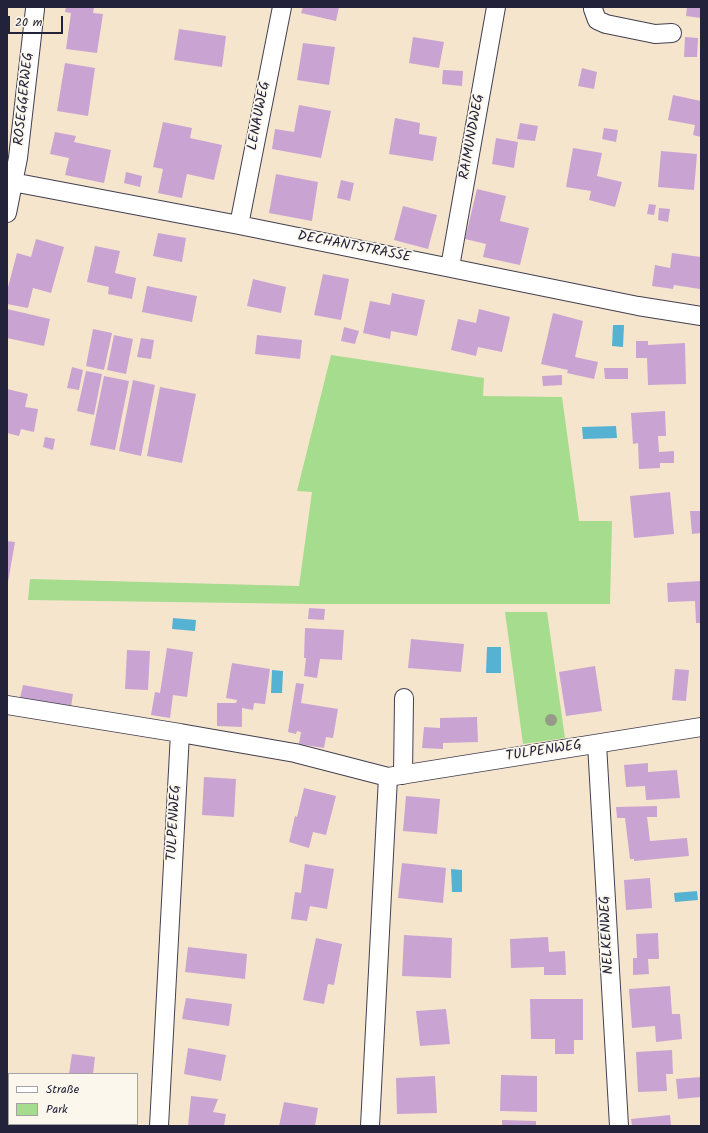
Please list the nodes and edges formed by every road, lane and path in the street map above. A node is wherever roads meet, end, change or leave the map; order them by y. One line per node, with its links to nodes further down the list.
1 (282, 7): 8 (street, LENAUWEG)
2 (496, 7): 9 (street, RAIMUNDWEG)
3 (594, 7): 5 (street)
4 (35, 9): 6 (street, ROSEGGERWEG)
5 (672, 33)
6 (10, 182): 7 (street, ROSEGGERWEG); 8 (street, DECHANTSTRASSE)
7 (7, 213)
8 (239, 224): 9 (street, DECHANTSTRASSE)
9 (450, 267): 10 (street, DECHANTSTRASSE)
10 (701, 316)
11 (404, 698): 16 (street)
12 (7, 705): 14 (street)
13 (701, 727): 15 (street, TULPENWEG)
14 (180, 734): 16 (street, TULPENWEG); 17 (street, TULPENWEG)
15 (597, 744): 16 (street, TULPENWEG); 19 (street, NELKENWEG)
16 (395, 776): 18 (street)
17 (159, 1126)
18 (370, 1126)
19 (619, 1126)

